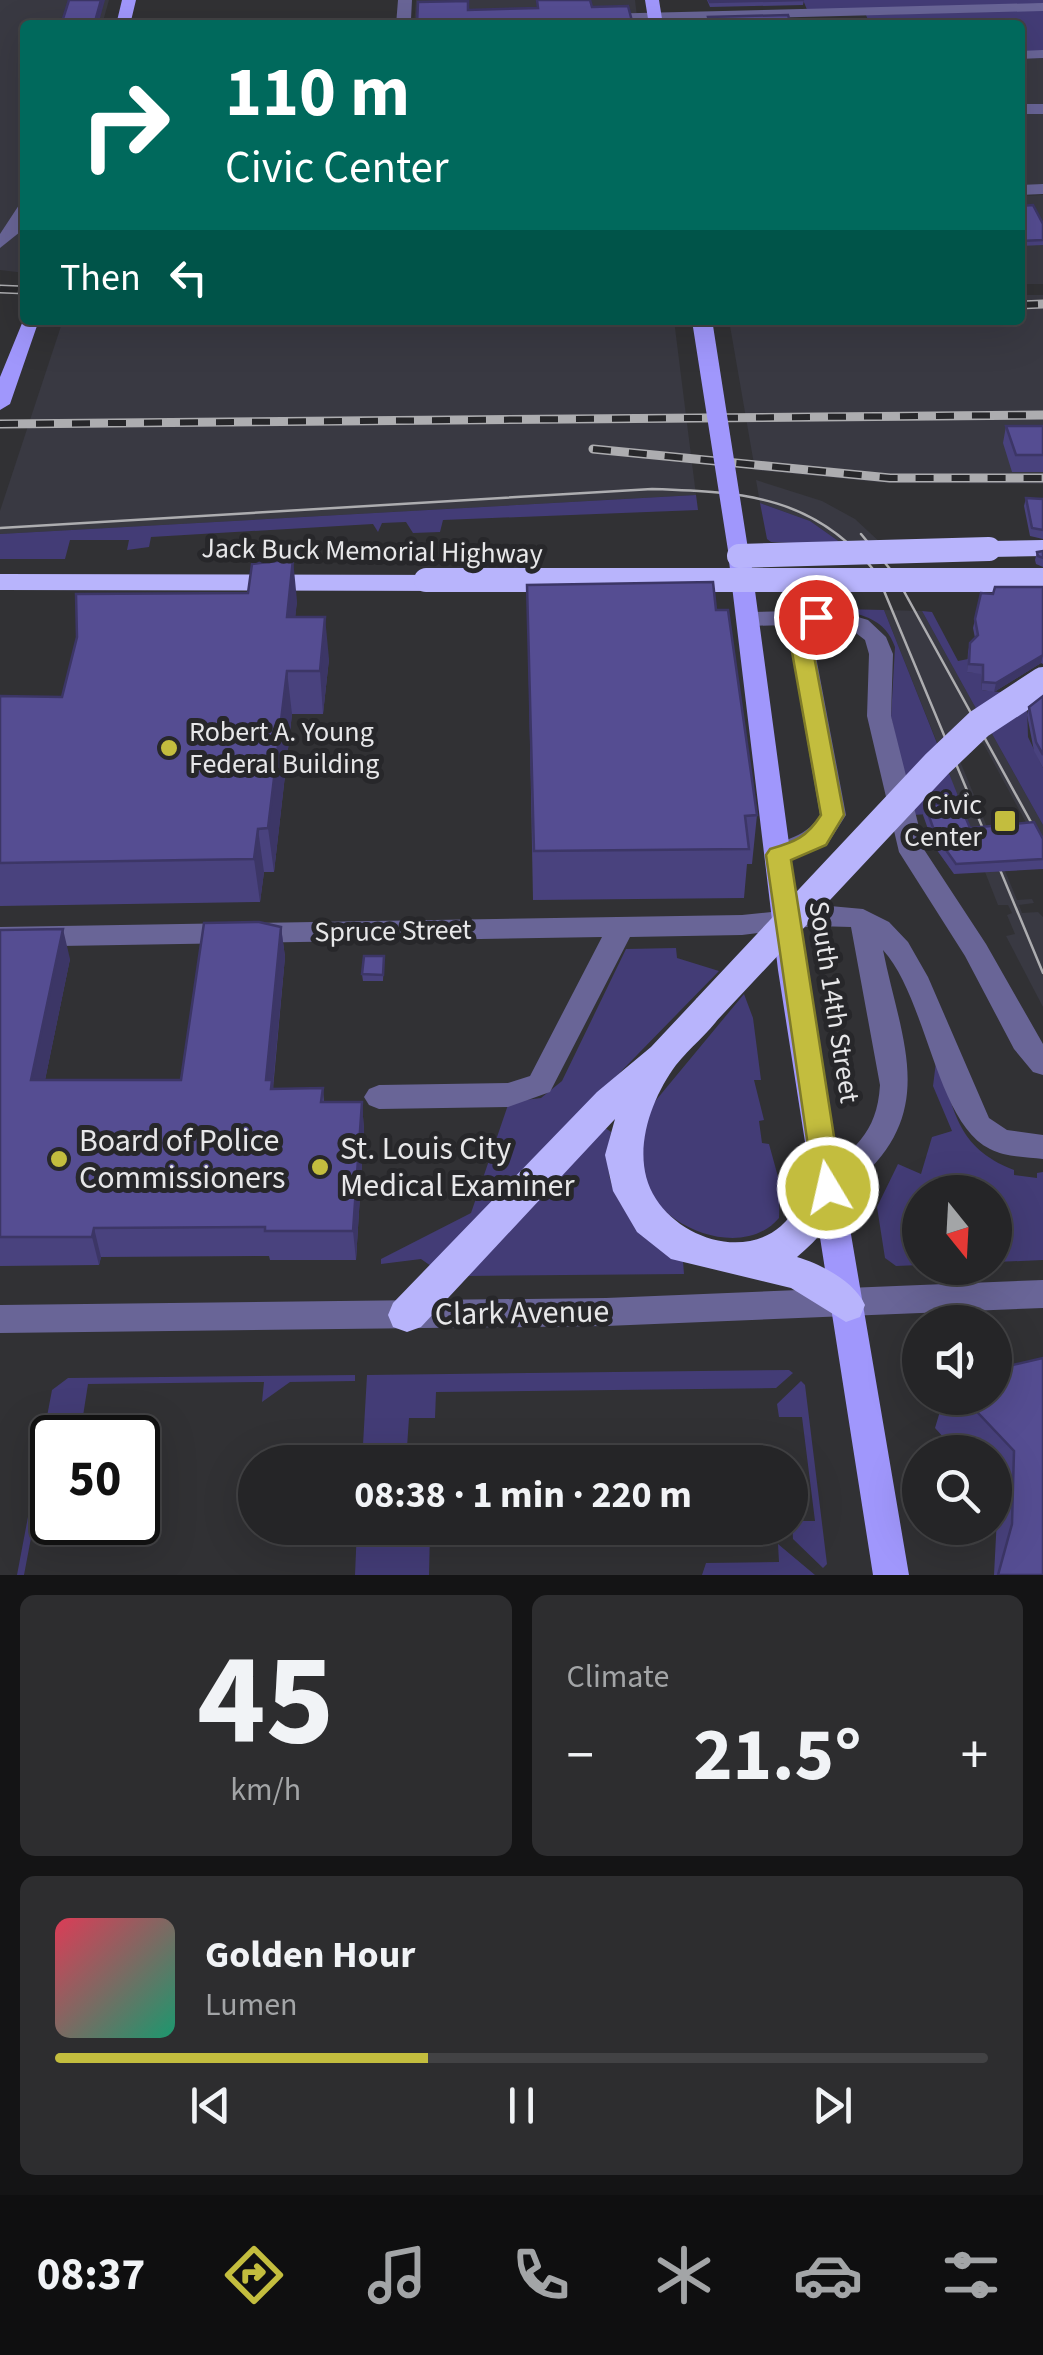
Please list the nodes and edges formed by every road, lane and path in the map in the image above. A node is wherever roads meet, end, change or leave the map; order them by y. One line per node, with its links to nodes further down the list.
1 (1043, 7): 4 (street)
2 (575, 19): 3 (street)
3 (616, 20)
4 (684, 20)
5 (20, 220): 6 (street)
6 (0, 243)
7 (28, 325): 9 (main road)
8 (703, 325): 11 (main road, South 14th Street, bridge)
9 (0, 404)
10 (1043, 548): 11 (highway, bridge)
11 (740, 563): 16 (main road, South 14th Street)
12 (1043, 580): 13 (highway, Jack Buck Memorial Highway, bridge)
13 (1, 584): 14 (highway, Jack Buck Memorial Highway, bridge)
14 (1043, 598)
15 (796, 618): 16 (street); 18 (street); 24 (street)
16 (748, 619): 18 (main road, South 14th Street)
17 (1043, 682): 23 (highway, bridge)
18 (778, 855): 20 (main road, South 14th Street)
19 (863, 919): 20 (street); 26 (street); 27 (street)
20 (786, 920): 21 (street, Spruce Street); 27 (main road, South 14th Street)
21 (621, 927): 22 (street, Spruce Street); 25 (street)
22 (0, 937)
23 (663, 1057): 28 (highway); 31 (highway)
24 (1043, 1064)
25 (378, 1097)
26 (1043, 1147)
27 (828, 1190): 28 (highway); 30 (main road, South 14th Street)
28 (732, 1260): 30 (highway)
29 (1043, 1294): 30 (street, Clark Avenue)
30 (846, 1304): 31 (street, Clark Avenue); 33 (main road, South 14th Street)
31 (406, 1315): 32 (street, Clark Avenue)
32 (0, 1319)
33 (891, 1575)

